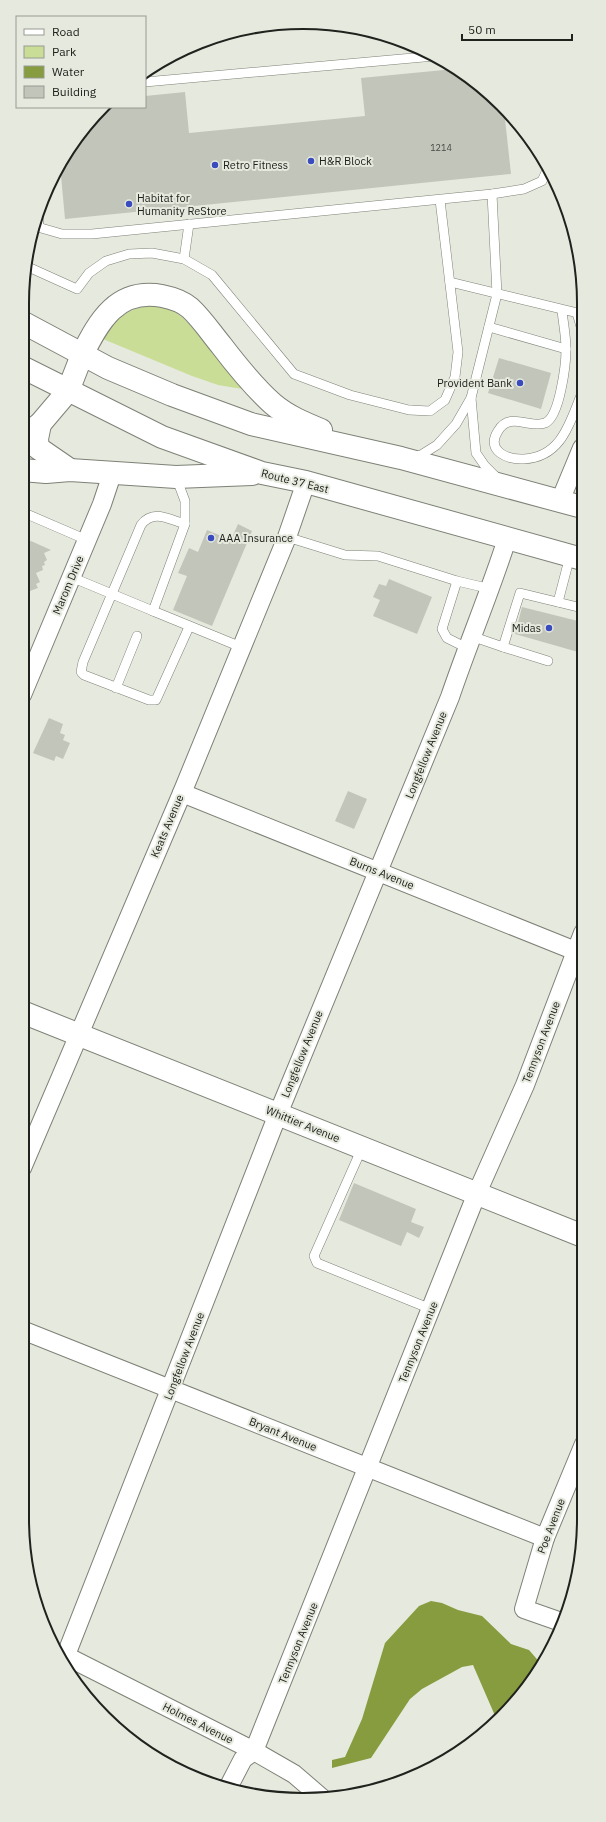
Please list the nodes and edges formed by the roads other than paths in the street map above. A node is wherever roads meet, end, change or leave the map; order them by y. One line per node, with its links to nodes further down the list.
1 (424, 57): 2 (lane)
2 (146, 82)
3 (545, 175): 4 (lane)
4 (492, 194): 5 (lane); 11 (lane)
5 (440, 200): 6 (lane); 10 (lane)
6 (189, 224): 7 (lane); 8 (lane)
7 (40, 228)
8 (184, 259): 9 (lane); 10 (lane)
9 (31, 268)
10 (450, 282): 11 (lane)
11 (497, 294): 12 (lane); 15 (lane)
12 (562, 310): 13 (lane); 16 (lane)
13 (577, 314)
14 (29, 326): 17 (main road)
15 (489, 327): 16 (lane); 20 (lane)
16 (566, 349): 21 (lane)
17 (82, 355): 19 (main road); 24 (main road); 24 (main road)
18 (29, 371): 19 (main road, Route 37 East)
19 (68, 391): 22 (main road); 29 (main road, Route 37 East)
20 (471, 398): 25 (lane); 33 (lane)
21 (577, 404)
22 (40, 424): 23 (main road); 27 (main road)
23 (29, 433)
24 (374, 452): 25 (main road)
25 (401, 458): 33 (main road)
26 (577, 460): 34 (street)
27 (70, 470): 28 (main road); 30 (main road)
28 (29, 471)
29 (262, 473): 31 (main road); 32 (main road, Route 37 East)
30 (112, 474): 31 (main road); 40 (street, Marom Drive)
31 (176, 477): 37 (lane)
32 (306, 482): 38 (street, Keats Avenue); 39 (main road, Route 37 East)
33 (504, 485): 34 (main road)
34 (560, 501): 35 (main road)
35 (577, 506)
36 (29, 515): 40 (lane)
37 (185, 524): 45 (lane); 48 (lane)
38 (287, 537): 43 (lane); 52 (street, Keats Avenue)
39 (507, 539): 41 (main road, Route 37 East); 44 (street, Longfellow Avenue)
40 (87, 540): 42 (street, Marom Drive)
41 (576, 557): 46 (lane)
42 (71, 578): 45 (lane); 55 (street, Marom Drive)
43 (458, 581): 44 (lane); 51 (lane)
44 (491, 590): 51 (street, Longfellow Avenue)
45 (113, 595): 48 (lane); 56 (lane)
46 (558, 602): 47 (lane); 53 (lane)
47 (577, 607)
48 (153, 611): 49 (lane)
49 (189, 627): 52 (lane); 56 (lane)
50 (137, 636): 56 (lane)
51 (469, 642): 53 (lane); 58 (street, Longfellow Avenue)
52 (241, 647): 57 (street, Keats Avenue)
53 (503, 647): 54 (lane)
54 (548, 661)
55 (29, 678)
56 (116, 688)
57 (182, 793): 58 (street, Burns Avenue); 62 (street, Keats Avenue)
58 (378, 871): 59 (street, Burns Avenue); 63 (street, Longfellow Avenue)
59 (577, 951)
60 (577, 957): 66 (street, Tennyson Avenue)
61 (29, 1015): 62 (main road, Whittier Avenue)
62 (78, 1034): 63 (main road, Whittier Avenue); 65 (street, Keats Avenue)
63 (278, 1114): 64 (main road, Whittier Avenue); 70 (street, Longfellow Avenue)
64 (362, 1148): 66 (main road, Whittier Avenue); 68 (lane)
65 (29, 1151)
66 (477, 1193): 67 (main road, Whittier Avenue); 68 (street, Tennyson Avenue)
67 (577, 1233)
68 (431, 1309): 71 (street, Tennyson Avenue)
69 (29, 1333): 70 (street, Bryant Avenue)
70 (171, 1388): 71 (street, Bryant Avenue); 75 (street, Longfellow Avenue)
71 (368, 1468): 73 (street, Bryant Avenue); 77 (street, Tennyson Avenue)
72 (577, 1471): 73 (street, Poe Avenue)
73 (545, 1538): 74 (street, Poe Avenue)
74 (557, 1621)
75 (66, 1656)
76 (68, 1660): 77 (street, Holmes Avenue)
77 (254, 1751): 78 (street); 79 (street, Holmes Avenue)
78 (230, 1783)
79 (315, 1792)

